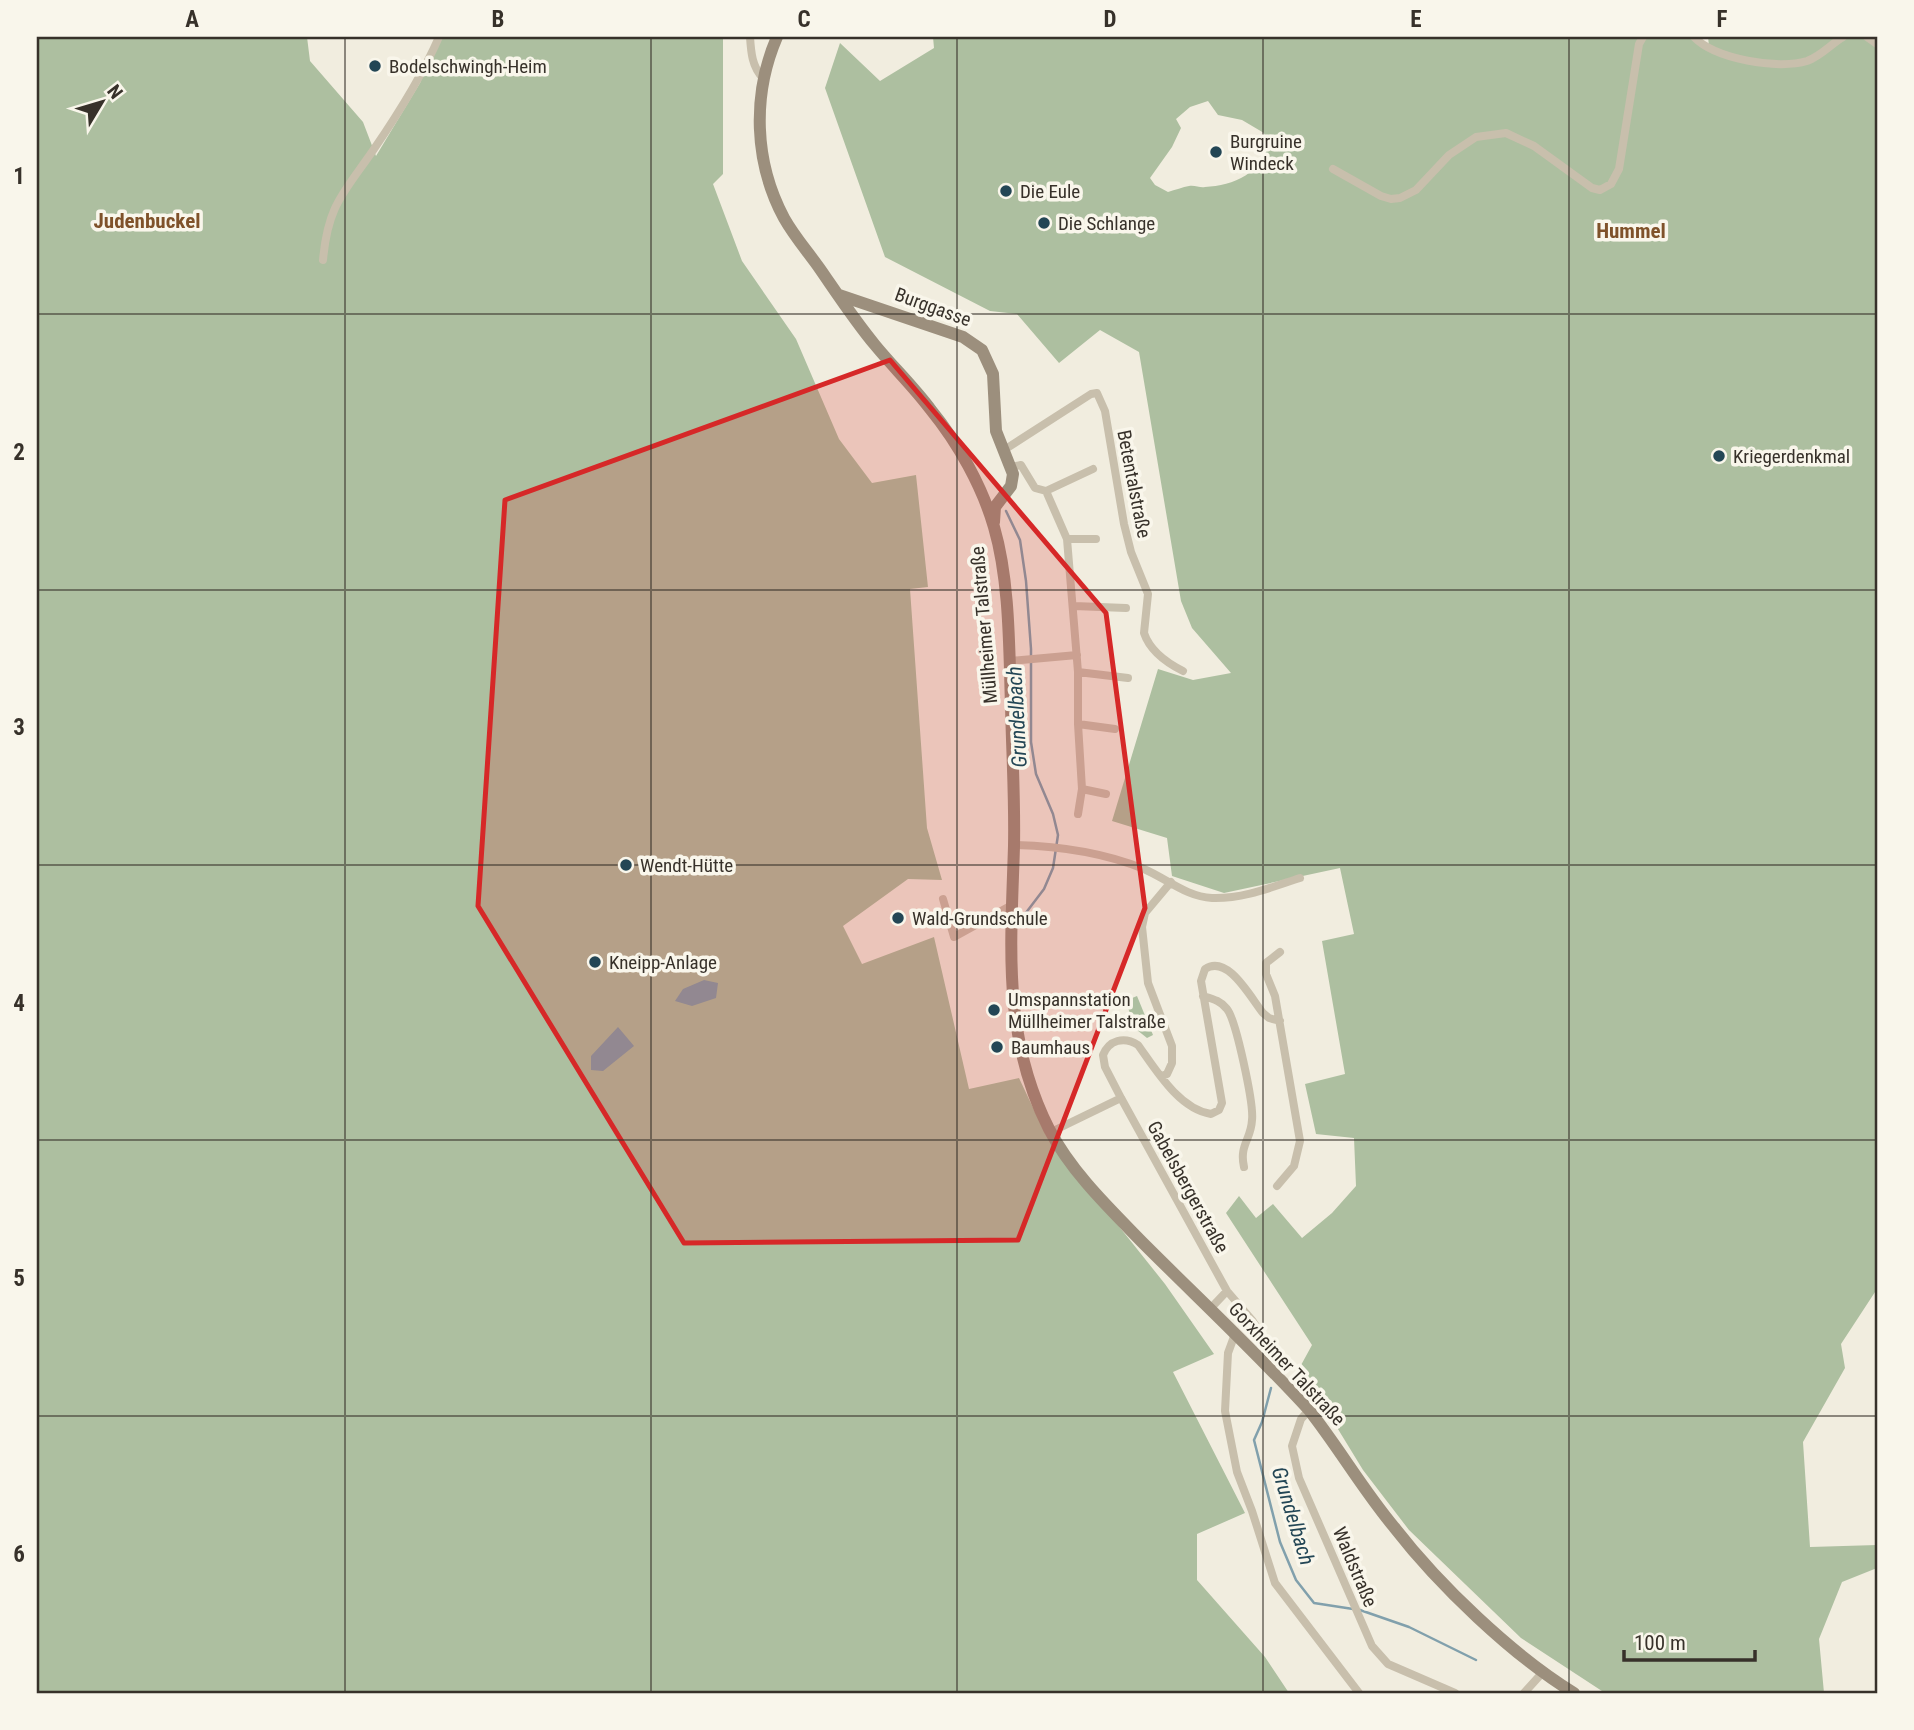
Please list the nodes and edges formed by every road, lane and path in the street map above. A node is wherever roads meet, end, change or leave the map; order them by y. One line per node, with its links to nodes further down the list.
1 (439, 37): 11 (street)
2 (750, 37): 9 (street)
3 (777, 37): 9 (main road, Müllheimer Talstraße)
4 (1643, 37): 10 (street)
5 (1694, 37): 6 (street)
6 (1843, 37)
7 (1867, 37): 8 (street)
8 (1877, 44)
9 (763, 78): 12 (main road, Müllheimer Talstraße)
10 (1333, 169)
11 (323, 260)
12 (838, 295): 13 (main road, Burggasse); 14 (main road, Müllheimer Talstraße)
13 (874, 307): 14 (main road, Burggasse); 15 (main road, Burggasse)
14 (862, 329): 19 (main road, Müllheimer Talstraße)
15 (1004, 450): 16 (main road, Burggasse); 29 (street, Betentalstraße)
16 (1011, 467): 18 (street); 20 (main road)
17 (1093, 470): 18 (street)
18 (1046, 491): 22 (street)
19 (982, 499): 20 (main road); 21 (main road, Müllheimer Talstraße)
20 (999, 501): 21 (main road)
21 (993, 525): 27 (main road, Müllheimer Talstraße)
22 (1067, 539): 23 (street); 24 (street)
23 (1096, 539)
24 (1074, 606): 25 (street); 26 (street)
25 (1126, 608)
26 (1077, 654): 27 (street); 28 (street)
27 (1010, 661): 36 (main road, Müllheimer Talstraße)
28 (1078, 671): 30 (street); 31 (street)
29 (1183, 671)
30 (1128, 678)
31 (1078, 724): 32 (street); 33 (street)
32 (1115, 729)
33 (1082, 789): 34 (street); 35 (street)
34 (1106, 794)
35 (1078, 814)
36 (1014, 845): 38 (street); 40 (main road, Müllheimer Talstraße)
37 (1300, 878): 38 (street)
38 (1171, 882): 44 (street)
39 (943, 899): 40 (street)
40 (1012, 905): 46 (main road, Müllheimer Talstraße)
41 (1280, 952): 43 (street)
42 (1203, 996): 43 (street); 44 (street); 48 (street)
43 (1280, 1021): 49 (street)
44 (1162, 1076): 45 (street, Gabelsbergerstraße)
45 (1121, 1098): 47 (street); 50 (street, Gabelsbergerstraße)
46 (1041, 1110): 47 (main road, Gorxheimer Talstraße)
47 (1051, 1132): 51 (main road, Gorxheimer Talstraße)
48 (1244, 1167)
49 (1277, 1186)
50 (1227, 1291): 51 (street); 53 (street, Gabelsbergerstraße)
51 (1210, 1309): 52 (main road, Gorxheimer Talstraße)
52 (1235, 1334): 54 (main road, Gorxheimer Talstraße); 57 (street)
53 (1282, 1365)
54 (1309, 1410): 55 (main road, Gorxheimer Talstraße); 58 (street, Waldstraße)
55 (1543, 1672): 56 (main road, Gorxheimer Talstraße); 59 (street)
56 (1561, 1689): 60 (main road, Gorxheimer Talstraße)
57 (1359, 1693)
58 (1455, 1693)
59 (1524, 1693)
60 (1574, 1693)

